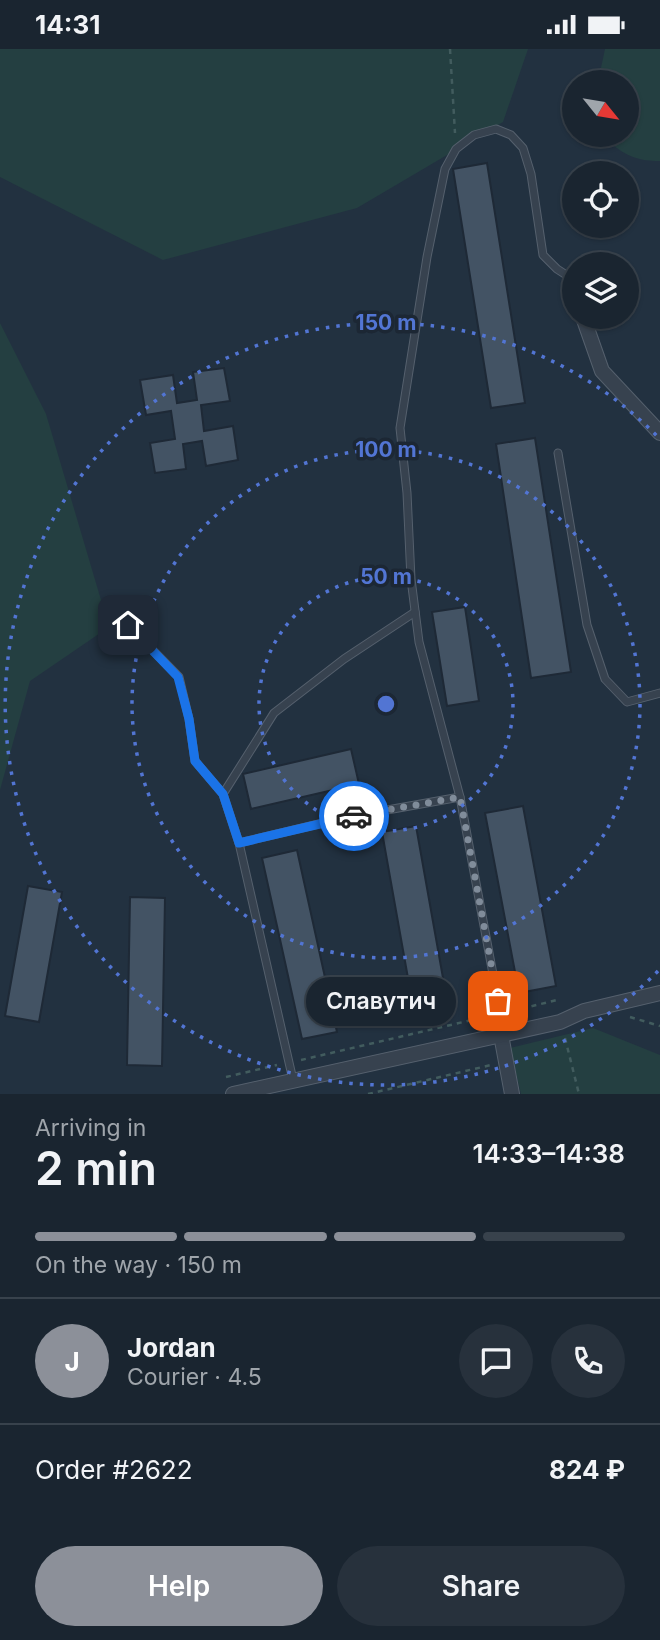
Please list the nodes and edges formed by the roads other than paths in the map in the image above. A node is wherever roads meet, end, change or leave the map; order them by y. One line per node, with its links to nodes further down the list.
1 (562, 272): 5 (lane)
2 (587, 329): 3 (street)
3 (660, 433)
4 (558, 453): 7 (lane)
5 (415, 612): 8 (lane); 9 (lane)
6 (128, 625): 8 (lane)
7 (660, 693)
8 (223, 794): 10 (lane)
9 (460, 797): 10 (lane); 12 (lane)
10 (239, 843): 13 (lane)
11 (660, 993): 12 (street)
12 (501, 1035): 13 (street); 15 (street)
13 (293, 1082): 14 (street)
14 (233, 1094)
15 (512, 1094)

